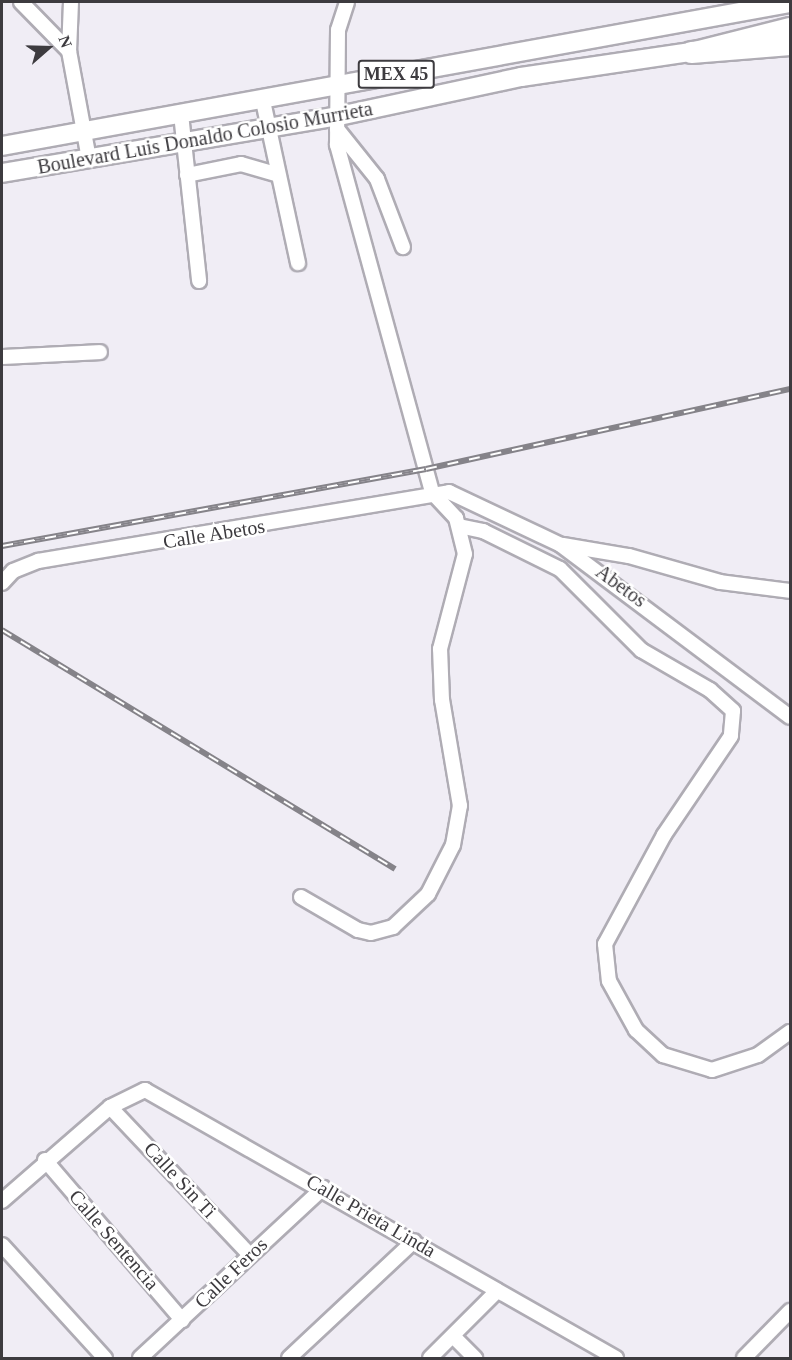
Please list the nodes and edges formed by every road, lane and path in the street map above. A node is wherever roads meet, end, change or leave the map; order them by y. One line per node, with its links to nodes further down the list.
1 (21, 2): 7 (street)
2 (71, 2): 7 (street)
3 (347, 2): 9 (street)
4 (790, 3): 9 (main road, Boulevard Luis Donaldo Colosio Murrieta / MEX 45)
5 (790, 27): 8 (main road, MEX 45)
6 (790, 44): 8 (highway)
7 (69, 51): 14 (street)
8 (691, 52): 12 (main road, Boulevard Luis Donaldo Colosio Murrieta / MEX 45)
9 (341, 87): 10 (main road, Boulevard Luis Donaldo Colosio Murrieta / MEX 45); 12 (street)
10 (262, 101): 11 (main road, Boulevard Luis Donaldo Colosio Murrieta / MEX 45); 13 (street)
11 (181, 114): 14 (main road, Boulevard Luis Donaldo Colosio Murrieta / MEX 45); 15 (street)
12 (338, 122): 13 (main road, Boulevard Luis Donaldo Colosio Murrieta / MEX 45); 21 (street); 26 (street)
13 (267, 129): 15 (main road, Boulevard Luis Donaldo Colosio Murrieta / MEX 45); 19 (street)
14 (86, 131): 16 (main road, Boulevard Luis Donaldo Colosio Murrieta / MEX 45); 17 (street)
15 (183, 142): 17 (main road, Boulevard Luis Donaldo Colosio Murrieta / MEX 45); 20 (street)
16 (2, 146)
17 (89, 159): 18 (main road, Boulevard Luis Donaldo Colosio Murrieta / MEX 45)
18 (2, 173)
19 (275, 174): 20 (street); 22 (street)
20 (187, 175): 23 (street)
21 (403, 247)
22 (298, 263)
23 (199, 282)
24 (100, 352): 25 (street)
25 (2, 357)
26 (432, 492): 27 (street); 28 (street, Abetos); 29 (street, Calle Abetos)
27 (459, 526): 32 (street); 33 (street)
28 (561, 545): 30 (street); 31 (street, Abetos)
29 (2, 583)
30 (790, 591)
31 (790, 717)
32 (301, 897)
33 (790, 1032)
34 (110, 1107): 35 (street); 36 (street, Calle Prieta Linda); 40 (street, Calle Sin Ti)
35 (45, 1160): 37 (street); 43 (street, Calle Sentencia)
36 (323, 1188): 38 (street, Calle Prieta Linda); 40 (street, Calle Feros)
37 (2, 1201)
38 (414, 1241): 41 (street, Calle Prieta Linda); 47 (street)
39 (2, 1245): 45 (street)
40 (250, 1255): 43 (street, Calle Feros)
41 (497, 1291): 44 (street); 50 (street, Calle Prieta Linda)
42 (790, 1311): 51 (street)
43 (182, 1320): 46 (street, Calle Feros)
44 (454, 1337): 48 (street); 49 (street)
45 (105, 1359)
46 (140, 1359)
47 (289, 1359)
48 (430, 1359)
49 (475, 1359)
50 (616, 1359)
51 (744, 1359)

